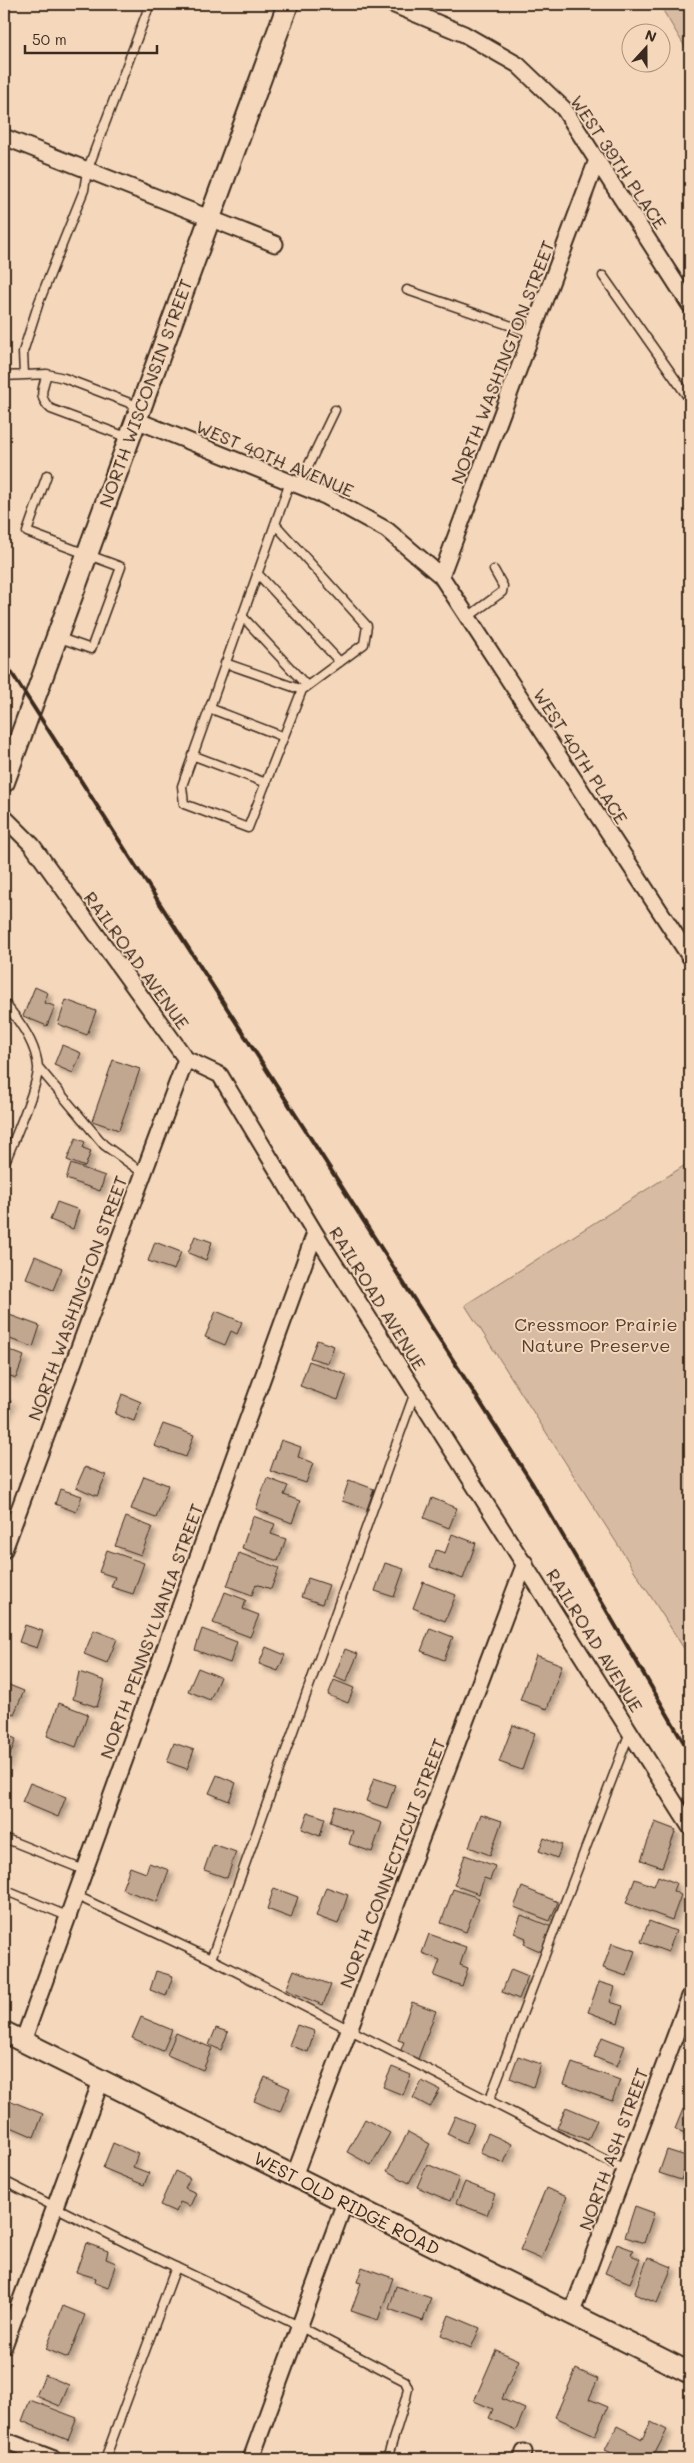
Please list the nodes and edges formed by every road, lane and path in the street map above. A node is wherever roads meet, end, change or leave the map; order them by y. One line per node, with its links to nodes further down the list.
1 (150, 4): 6 (lane)
2 (288, 4): 7 (street, NORTH WISCONSIN STREET)
3 (392, 4): 5 (street, WEST 39TH PLACE)
4 (4, 137): 6 (street)
5 (598, 160): 11 (street, WEST 39TH PLACE); 12 (street, NORTH WASHINGTON STREET)
6 (87, 171): 7 (street); 14 (lane)
7 (208, 219): 8 (street); 18 (street, NORTH WISCONSIN STREET)
8 (275, 244)
9 (603, 276): 16 (lane)
10 (407, 290): 12 (lane)
11 (690, 305)
12 (532, 333): 25 (street, NORTH WASHINGTON STREET)
13 (47, 374): 14 (lane); 18 (lane); 18 (lane)
14 (24, 375): 15 (lane)
15 (4, 376)
16 (690, 399)
17 (335, 410): 20 (lane)
18 (135, 421): 20 (street, WEST 40TH AVENUE); 22 (street, NORTH WISCONSIN STREET)
19 (47, 476): 22 (lane)
20 (294, 484): 21 (lane); 25 (street, WEST 40TH AVENUE)
21 (275, 524): 24 (lane); 29 (lane)
22 (87, 554): 28 (street, NORTH WISCONSIN STREET); 28 (lane)
23 (494, 570): 27 (lane)
24 (257, 573): 26 (lane); 29 (lane)
25 (441, 576): 27 (street, WEST 40TH PLACE)
26 (242, 616): 30 (lane); 31 (lane)
27 (468, 617): 38 (street, WEST 40TH PLACE)
28 (57, 637): 35 (street, NORTH WISCONSIN STREET)
29 (340, 662): 31 (lane)
30 (225, 663): 31 (lane); 32 (lane)
31 (304, 688): 33 (lane)
32 (209, 708): 33 (lane); 34 (lane)
33 (284, 737): 36 (lane)
34 (192, 755): 36 (lane); 36 (lane)
35 (4, 782)
36 (266, 783)
37 (4, 817): 40 (street, RAILROAD AVENUE)
38 (690, 957)
39 (4, 1004): 41 (lane)
40 (186, 1059): 43 (street, NORTH WASHINGTON STREET); 44 (street, RAILROAD AVENUE)
41 (39, 1068): 42 (lane); 43 (lane)
42 (4, 1165)
43 (143, 1173): 46 (street, NORTH WASHINGTON STREET)
44 (314, 1233): 45 (street, RAILROAD AVENUE); 51 (street, NORTH PENNSYLVANIA STREET)
45 (416, 1392): 47 (street, RAILROAD AVENUE); 55 (lane)
46 (4, 1550)
47 (525, 1563): 48 (street, RAILROAD AVENUE); 57 (street, NORTH CONNECTICUT STREET)
48 (630, 1732): 49 (street, RAILROAD AVENUE); 61 (lane)
49 (690, 1827)
50 (4, 1838): 51 (lane)
51 (84, 1870): 53 (street, NORTH PENNSYLVANIA STREET)
52 (4, 1890): 54 (lane)
53 (74, 1895): 54 (street, NORTH PENNSYLVANIA STREET); 55 (lane)
54 (67, 1916): 59 (street, NORTH PENNSYLVANIA STREET)
55 (211, 1959): 57 (lane)
56 (690, 1996): 62 (street, NORTH ASH STREET)
57 (349, 2030): 61 (lane); 63 (street, NORTH CONNECTICUT STREET)
58 (4, 2032): 59 (street, WEST OLD RIDGE ROAD)
59 (23, 2041): 60 (street, WEST OLD RIDGE ROAD)
60 (101, 2081): 63 (street, WEST OLD RIDGE ROAD); 66 (street)
61 (489, 2101): 62 (lane)
62 (625, 2170): 68 (street, NORTH ASH STREET)
63 (294, 2176): 65 (street, WEST OLD RIDGE ROAD)
64 (4, 2181): 66 (lane)
65 (345, 2202): 68 (street, WEST OLD RIDGE ROAD); 69 (street)
66 (55, 2206): 67 (lane); 70 (street)
67 (176, 2267): 69 (lane); 74 (lane)
68 (571, 2315): 71 (street, WEST OLD RIDGE ROAD)
69 (299, 2326): 75 (street); 76 (lane)
70 (4, 2346)
71 (690, 2373)
72 (4, 2440): 73 (street)
73 (54, 2459)
74 (105, 2459)
75 (250, 2459)
76 (388, 2459)

